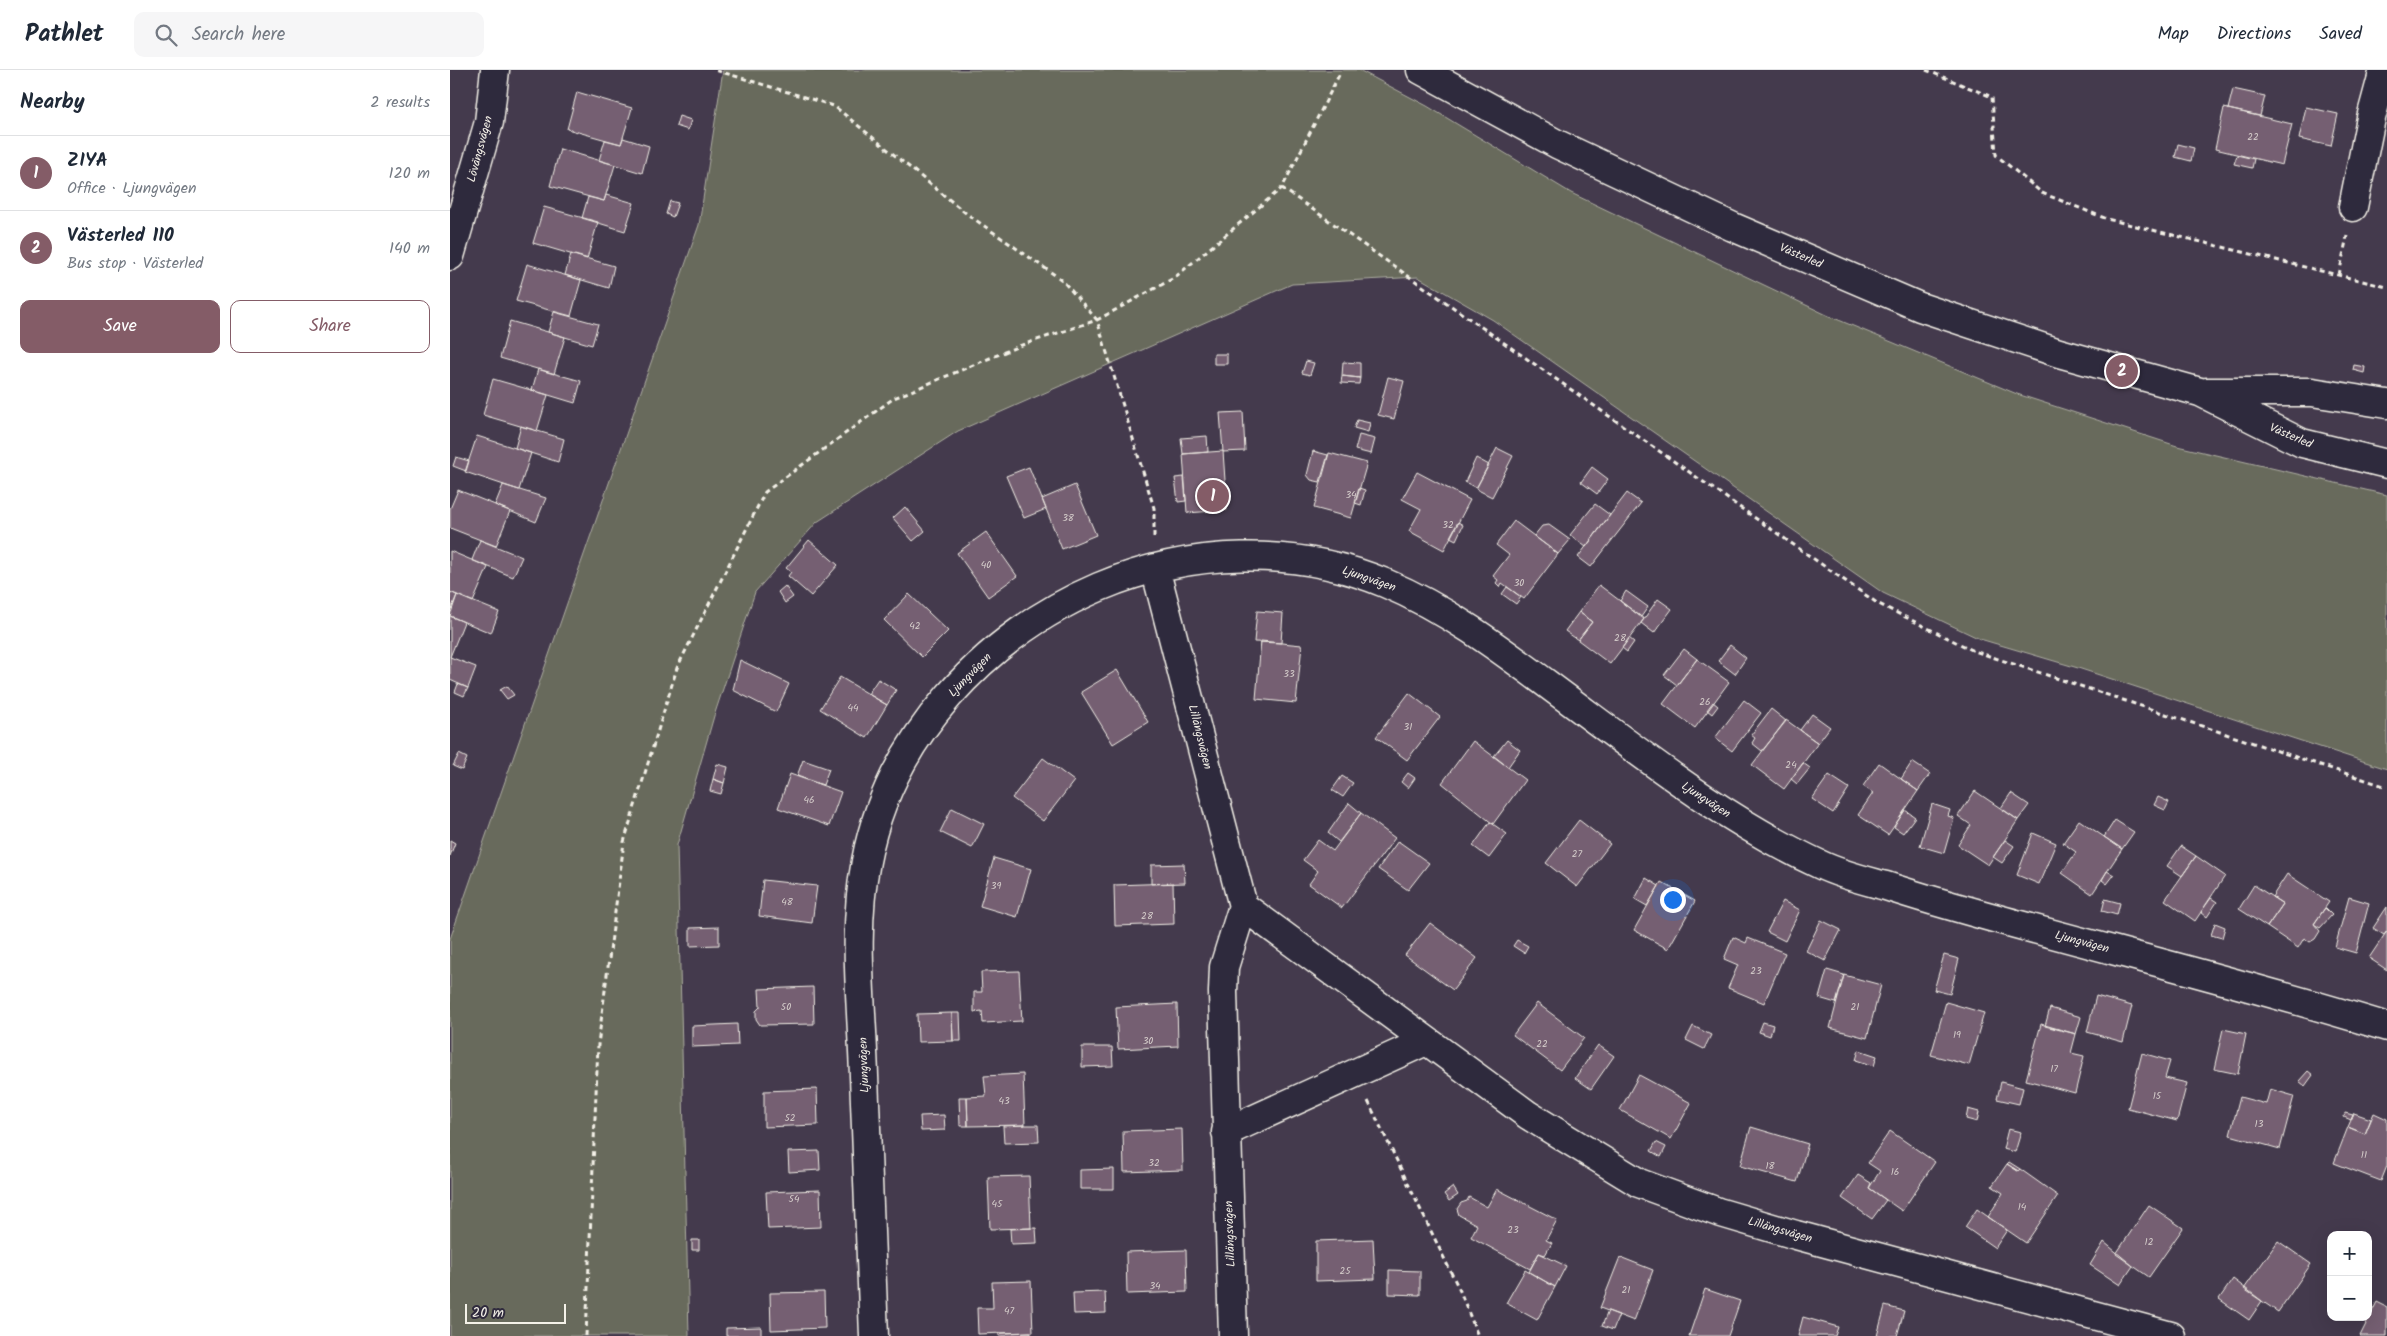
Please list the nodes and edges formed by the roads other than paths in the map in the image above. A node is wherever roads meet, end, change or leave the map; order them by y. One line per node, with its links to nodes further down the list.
1 (495, 70): 5 (street, Lövängsvägen)
2 (1421, 70): 6 (street, Västerled)
3 (2384, 70): 4 (street)
4 (2354, 207)
5 (450, 256)
6 (2200, 392): 7 (street, Västerled); 8 (street, Västerled)
7 (2387, 404)
8 (2387, 464)
9 (1155, 568): 10 (street, Lillängsvägen); 11 (street, Ljungvägen); 14 (street, Ljungvägen)
10 (1243, 906): 12 (street, Lillängsvägen); 13 (street, Lillängsvägen)
11 (2387, 1027)
12 (1426, 1041): 13 (street); 16 (street, Lillängsvägen)
13 (1226, 1132): 15 (street, Lillängsvägen)
14 (874, 1336)
15 (1233, 1336)
16 (2171, 1336)

